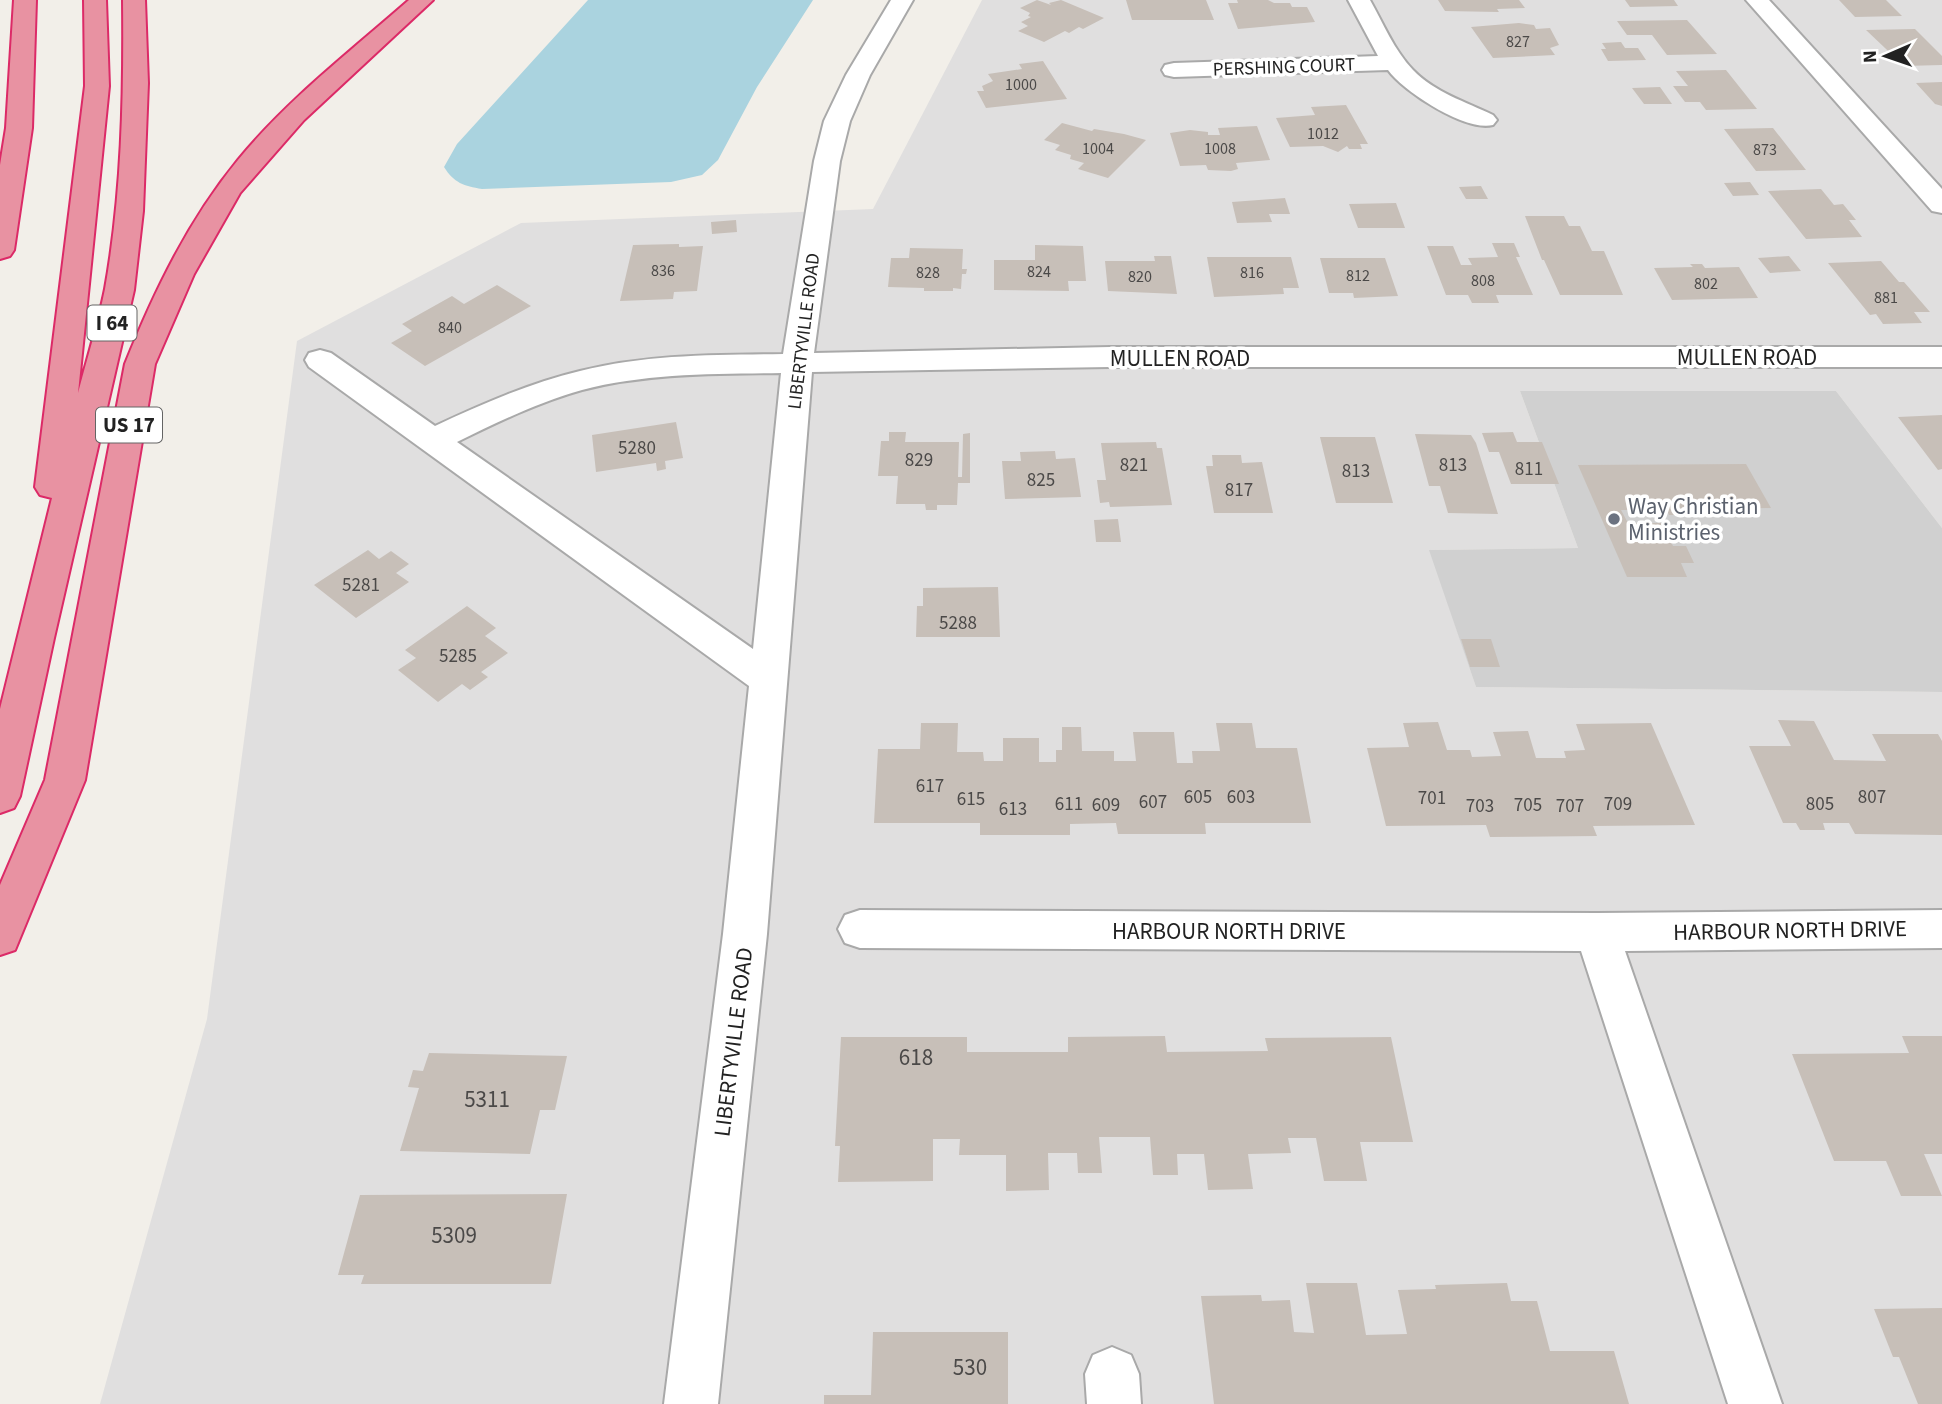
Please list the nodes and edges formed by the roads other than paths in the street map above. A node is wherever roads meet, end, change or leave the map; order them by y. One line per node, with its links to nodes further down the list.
1 (25, 0): 12 (highway)
2 (95, 0): 17 (highway)
3 (134, 0): 17 (highway, I 64)
4 (422, 0): 23 (highway, US 17)
5 (902, 0): 15 (street, LIBERTYVILLE ROAD)
6 (1360, 0): 8 (street)
7 (1757, 0): 11 (street)
8 (1394, 63): 9 (street, PERSHING COURT); 10 (street)
9 (1174, 70)
10 (1484, 120)
11 (1942, 205)
12 (0, 250)
13 (1942, 357): 15 (street, MULLEN ROAD)
14 (320, 360): 16 (street)
15 (798, 363): 16 (street, MULLEN ROAD); 18 (street, LIBERTYVILLE ROAD)
16 (432, 441): 18 (street)
17 (35, 639): 19 (highway, I 64)
18 (767, 679): 24 (street, LIBERTYVILLE ROAD)
19 (0, 796)
20 (860, 929): 22 (street, HARBOUR NORTH DRIVE)
21 (1942, 929): 22 (street, HARBOUR NORTH DRIVE)
22 (1597, 932): 25 (street)
23 (0, 936)
24 (691, 1404)
25 (1755, 1404)

